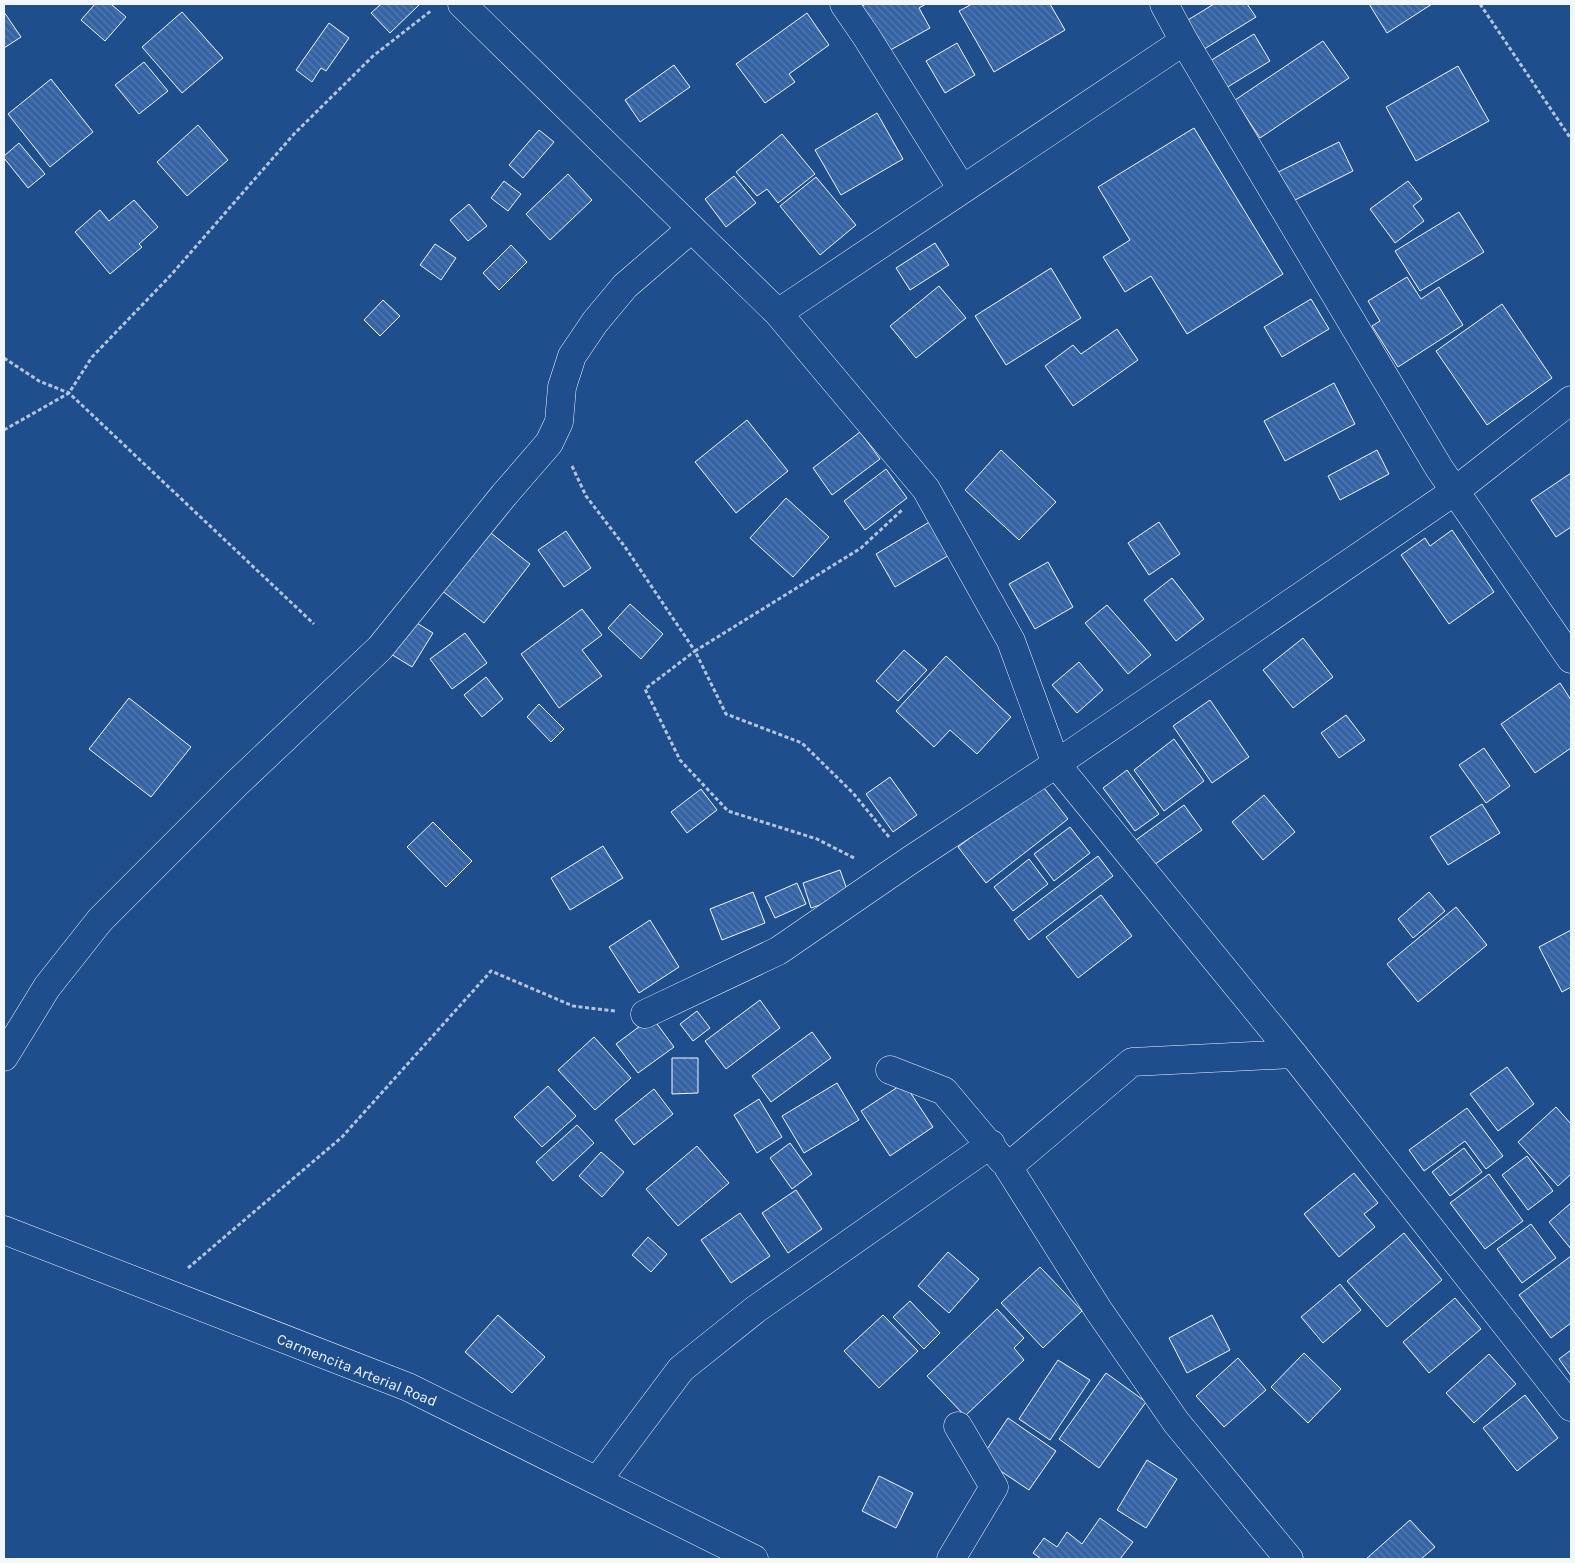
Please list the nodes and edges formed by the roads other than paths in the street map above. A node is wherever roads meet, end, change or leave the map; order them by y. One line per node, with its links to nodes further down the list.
1 (462, 4): 6 (street)
2 (844, 4): 5 (street)
3 (1164, 4): 4 (street)
4 (1184, 41): 5 (street); 9 (street)
5 (962, 189): 7 (street)
6 (691, 229): 7 (street); 14 (street)
7 (778, 313): 11 (street)
8 (1571, 400): 9 (street)
9 (1454, 491): 10 (street); 11 (street)
10 (1571, 659)
11 (1056, 764): 12 (street); 13 (street)
12 (645, 1014)
13 (1293, 1054): 17 (street); 19 (street)
14 (4, 1057)
15 (890, 1070): 16 (street)
16 (991, 1144): 17 (street); 21 (street)
17 (1008, 1167): 24 (street)
18 (4, 1230): 21 (street, Carmencita Arterial Road)
19 (1571, 1407)
20 (958, 1426): 23 (street)
21 (597, 1481): 22 (street, Carmencita Arterial Road)
22 (754, 1559)
23 (951, 1559)
24 (1289, 1559)

